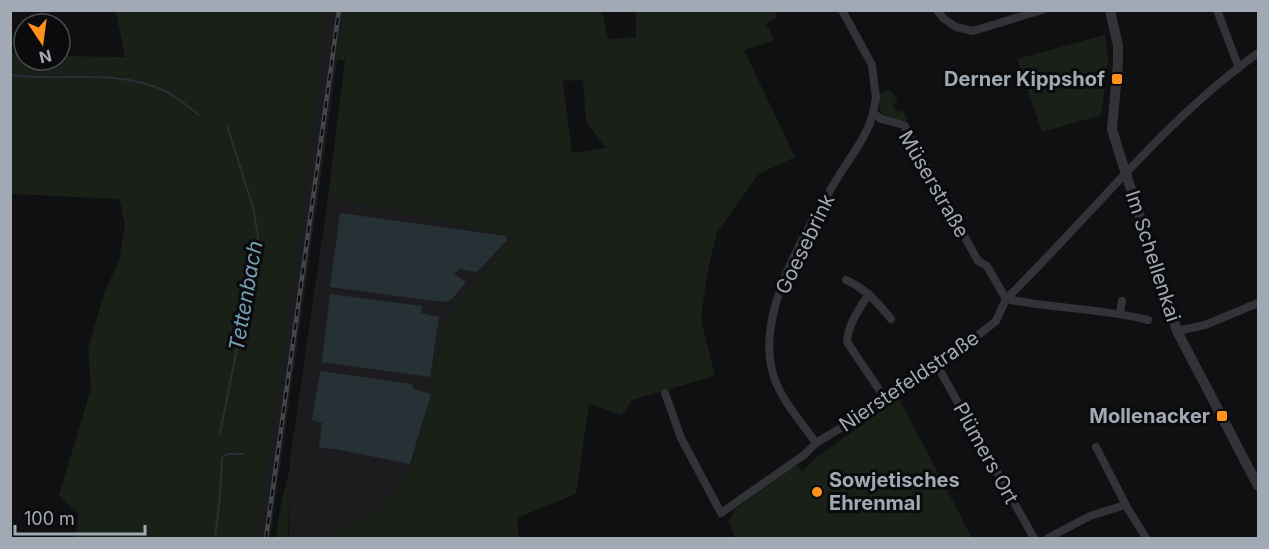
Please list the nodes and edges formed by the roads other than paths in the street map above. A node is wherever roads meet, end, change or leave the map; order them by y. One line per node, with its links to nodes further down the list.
1 (842, 10): 8 (street)
2 (937, 10): 3 (street)
3 (1042, 10)
4 (1110, 10): 9 (street, Im Schellenkai)
5 (1217, 10): 7 (street)
6 (1258, 53): 7 (street, Nierstefeldstraße)
7 (1239, 68): 9 (street, Nierstefeldstraße)
8 (873, 113): 12 (street, Müserstraße); 22 (street, Goesebrink)
9 (1125, 173): 12 (street, Nierstefeldstraße); 18 (street, Im Schellenkai)
10 (846, 280): 11 (street)
11 (869, 294): 16 (street); 21 (street)
12 (1006, 298): 15 (street); 19 (street, Nierstefeldstraße)
13 (1122, 302): 15 (street)
14 (1258, 303): 18 (street)
15 (1120, 314): 17 (street)
16 (891, 320)
17 (1148, 320)
18 (1177, 331): 24 (street, Im Schellenkai)
19 (938, 367): 21 (street, Nierstefeldstraße); 26 (street, Plümers Ort)
20 (665, 393): 22 (street, Nierstefeldstraße)
21 (884, 397): 22 (street, Nierstefeldstraße)
22 (816, 443)
23 (1096, 447): 25 (street)
24 (1258, 486)
25 (1125, 505): 27 (street); 28 (street)
26 (1034, 538)
27 (1048, 538)
28 (1146, 538)

